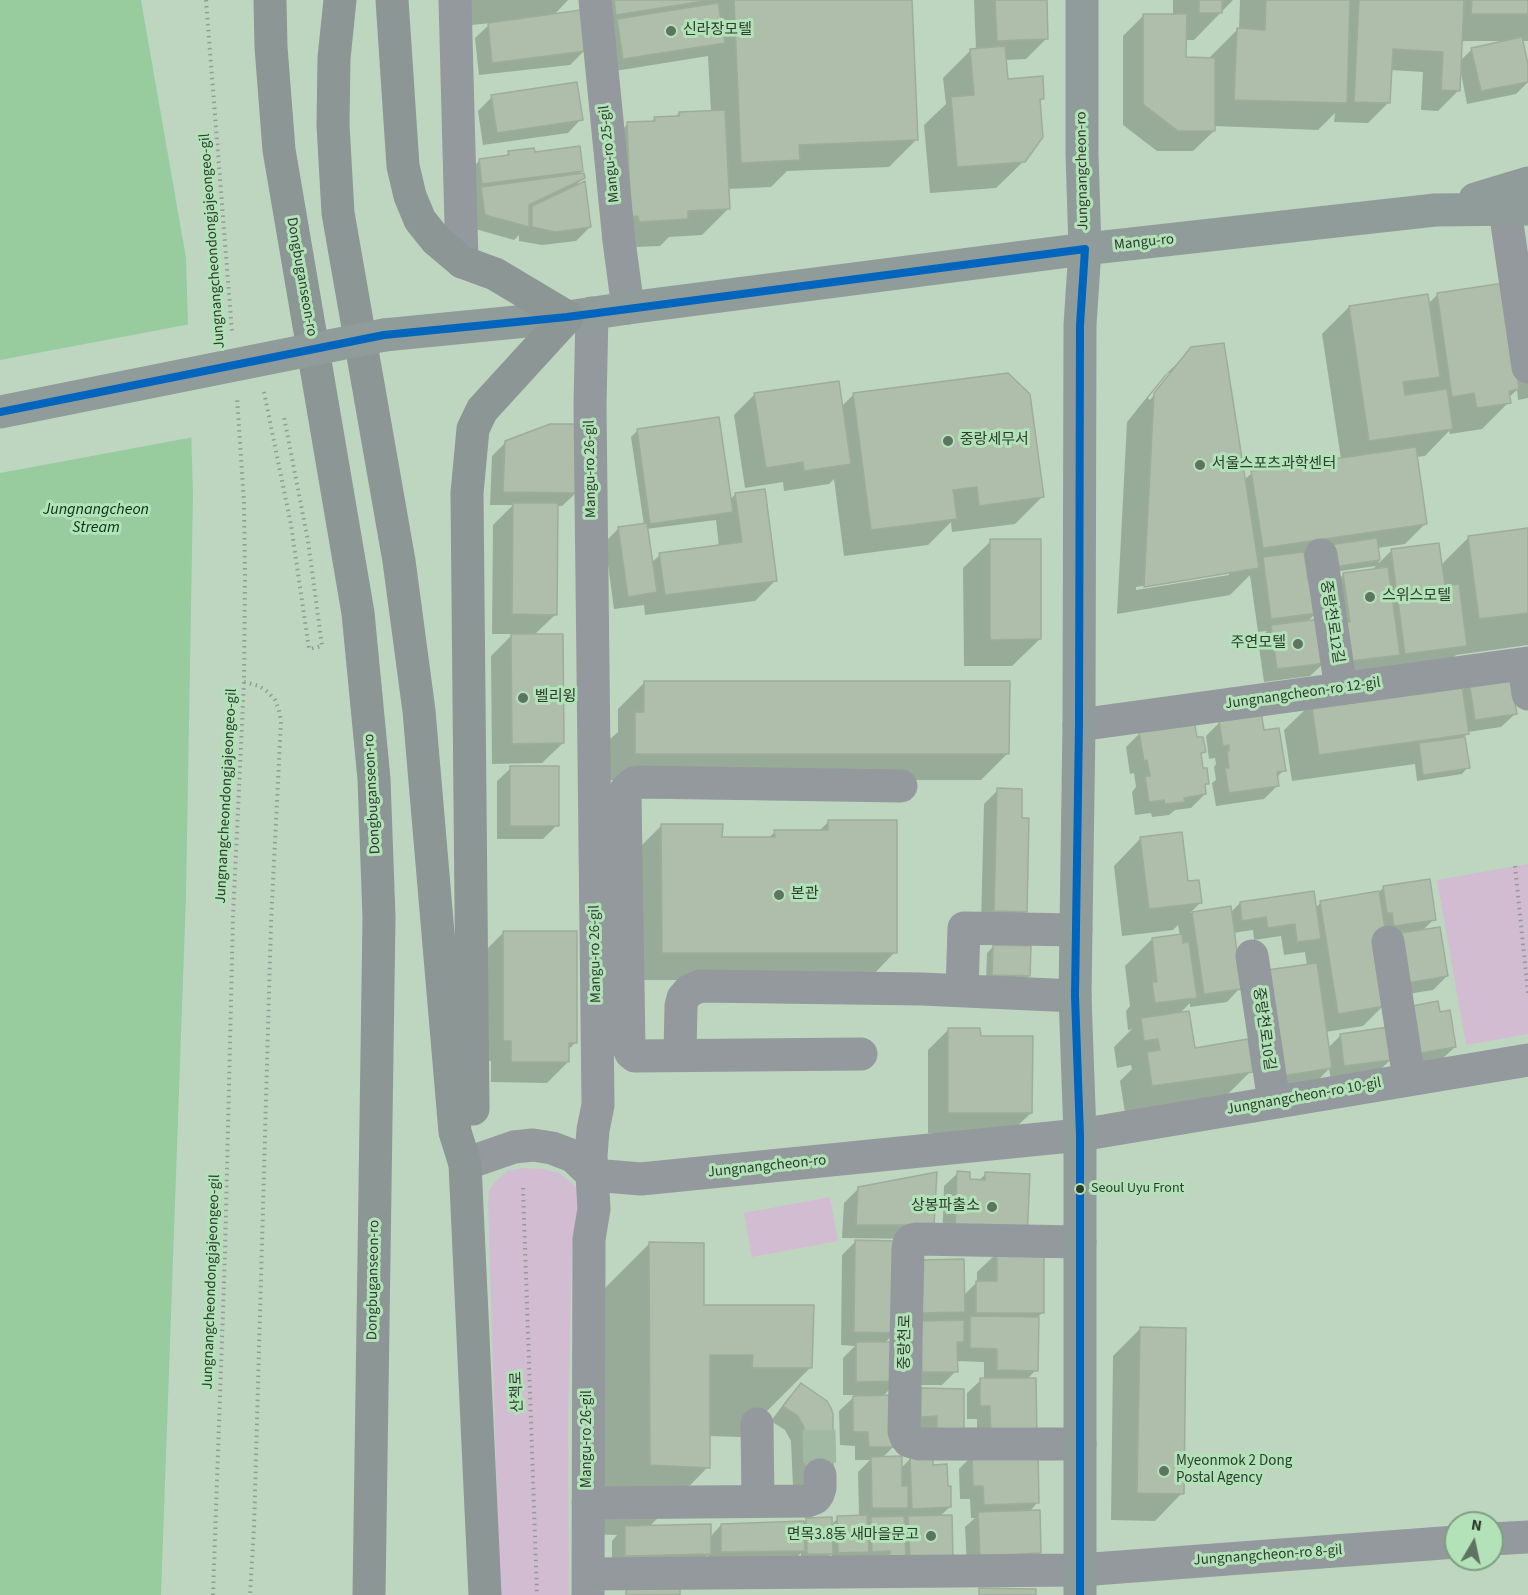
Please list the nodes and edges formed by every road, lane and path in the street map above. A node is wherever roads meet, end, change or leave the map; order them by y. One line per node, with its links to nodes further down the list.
1 (206, 0): 15 (path, Jungnangcheondongjajeongeo-gil)
2 (270, 0): 56 (highway, Dongbuganseon-ro)
3 (340, 0): 40 (highway)
4 (392, 0): 12 (highway)
5 (455, 0): 12 (street)
6 (595, 0): 13 (street, Mangu-ro 25-gil)
7 (1082, 0): 11 (main road, Jungnangcheon-ro)
8 (1528, 183): 10 (main road, Mangu-ro)
9 (1516, 209): 10 (main road, Mangu-ro); 16 (street)
10 (1435, 210): 11 (main road, Mangu-ro)
11 (1084, 249): 13 (main road, Mangu-ro); 25 (main road, Jungnangcheon-ro)
12 (462, 262): 14 (highway)
13 (628, 308): 14 (main road, Mangu-ro)
14 (580, 315): 19 (main road, Mangu-ro, bridge); 40 (highway); 41 (street, Mangu-ro 26-gil)
15 (232, 334)
16 (1528, 367)
17 (263, 385): 20 (path)
18 (236, 387): 23 (path, Jungnangcheondongjajeongeo-gil)
19 (0, 411)
20 (284, 417)
21 (1321, 555): 24 (street, 중랑천로12길)
22 (1527, 674): 24 (street, Jungnangcheon-ro 12-gil)
23 (244, 682): 54 (path, Jungnangcheondongjajeongeo-gil); 55 (path)
24 (1341, 689): 25 (street, Jungnangcheon-ro 12-gil)
25 (1079, 725): 28 (main road, Jungnangcheon-ro)
26 (902, 786): 35 (street)
27 (1515, 866): 32 (path)
28 (1076, 930): 31 (street); 33 (main road, Jungnangcheon-ro)
29 (1388, 942): 37 (street)
30 (1252, 956): 38 (street, 중랑천로10길)
31 (962, 991): 33 (street); 35 (street)
32 (1528, 993)
33 (1075, 996): 39 (main road, Jungnangcheon-ro)
34 (861, 1054): 35 (street)
35 (680, 1055)
36 (1528, 1060): 37 (street, Jungnangcheon-ro 10-gil)
37 (1409, 1079): 38 (street, Jungnangcheon-ro 10-gil)
38 (1274, 1102): 39 (street, Jungnangcheon-ro 10-gil)
39 (1080, 1135): 41 (street, Jungnangcheon-ro); 43 (main road, Jungnangcheon-ro)
40 (465, 1164): 41 (street); 57 (highway)
41 (593, 1175): 48 (street, Mangu-ro 26-gil)
42 (523, 1188): 58 (path, 산책로)
43 (1080, 1242): 45 (main road, Jungnangcheon-ro); 45 (street, 중랑천로)
44 (757, 1424): 47 (street)
45 (1080, 1444): 52 (main road, Jungnangcheon-ro)
46 (820, 1475): 47 (street)
47 (758, 1501): 48 (street)
48 (588, 1503): 53 (street, Mangu-ro 26-gil)
49 (1528, 1536): 50 (street)
50 (1504, 1538)
51 (1444, 1543): 52 (street, Jungnangcheon-ro 8-gil)
52 (1080, 1582): 53 (street)
53 (588, 1585)
54 (213, 1595)
55 (250, 1595)
56 (369, 1595)
57 (485, 1595)
58 (537, 1595)

